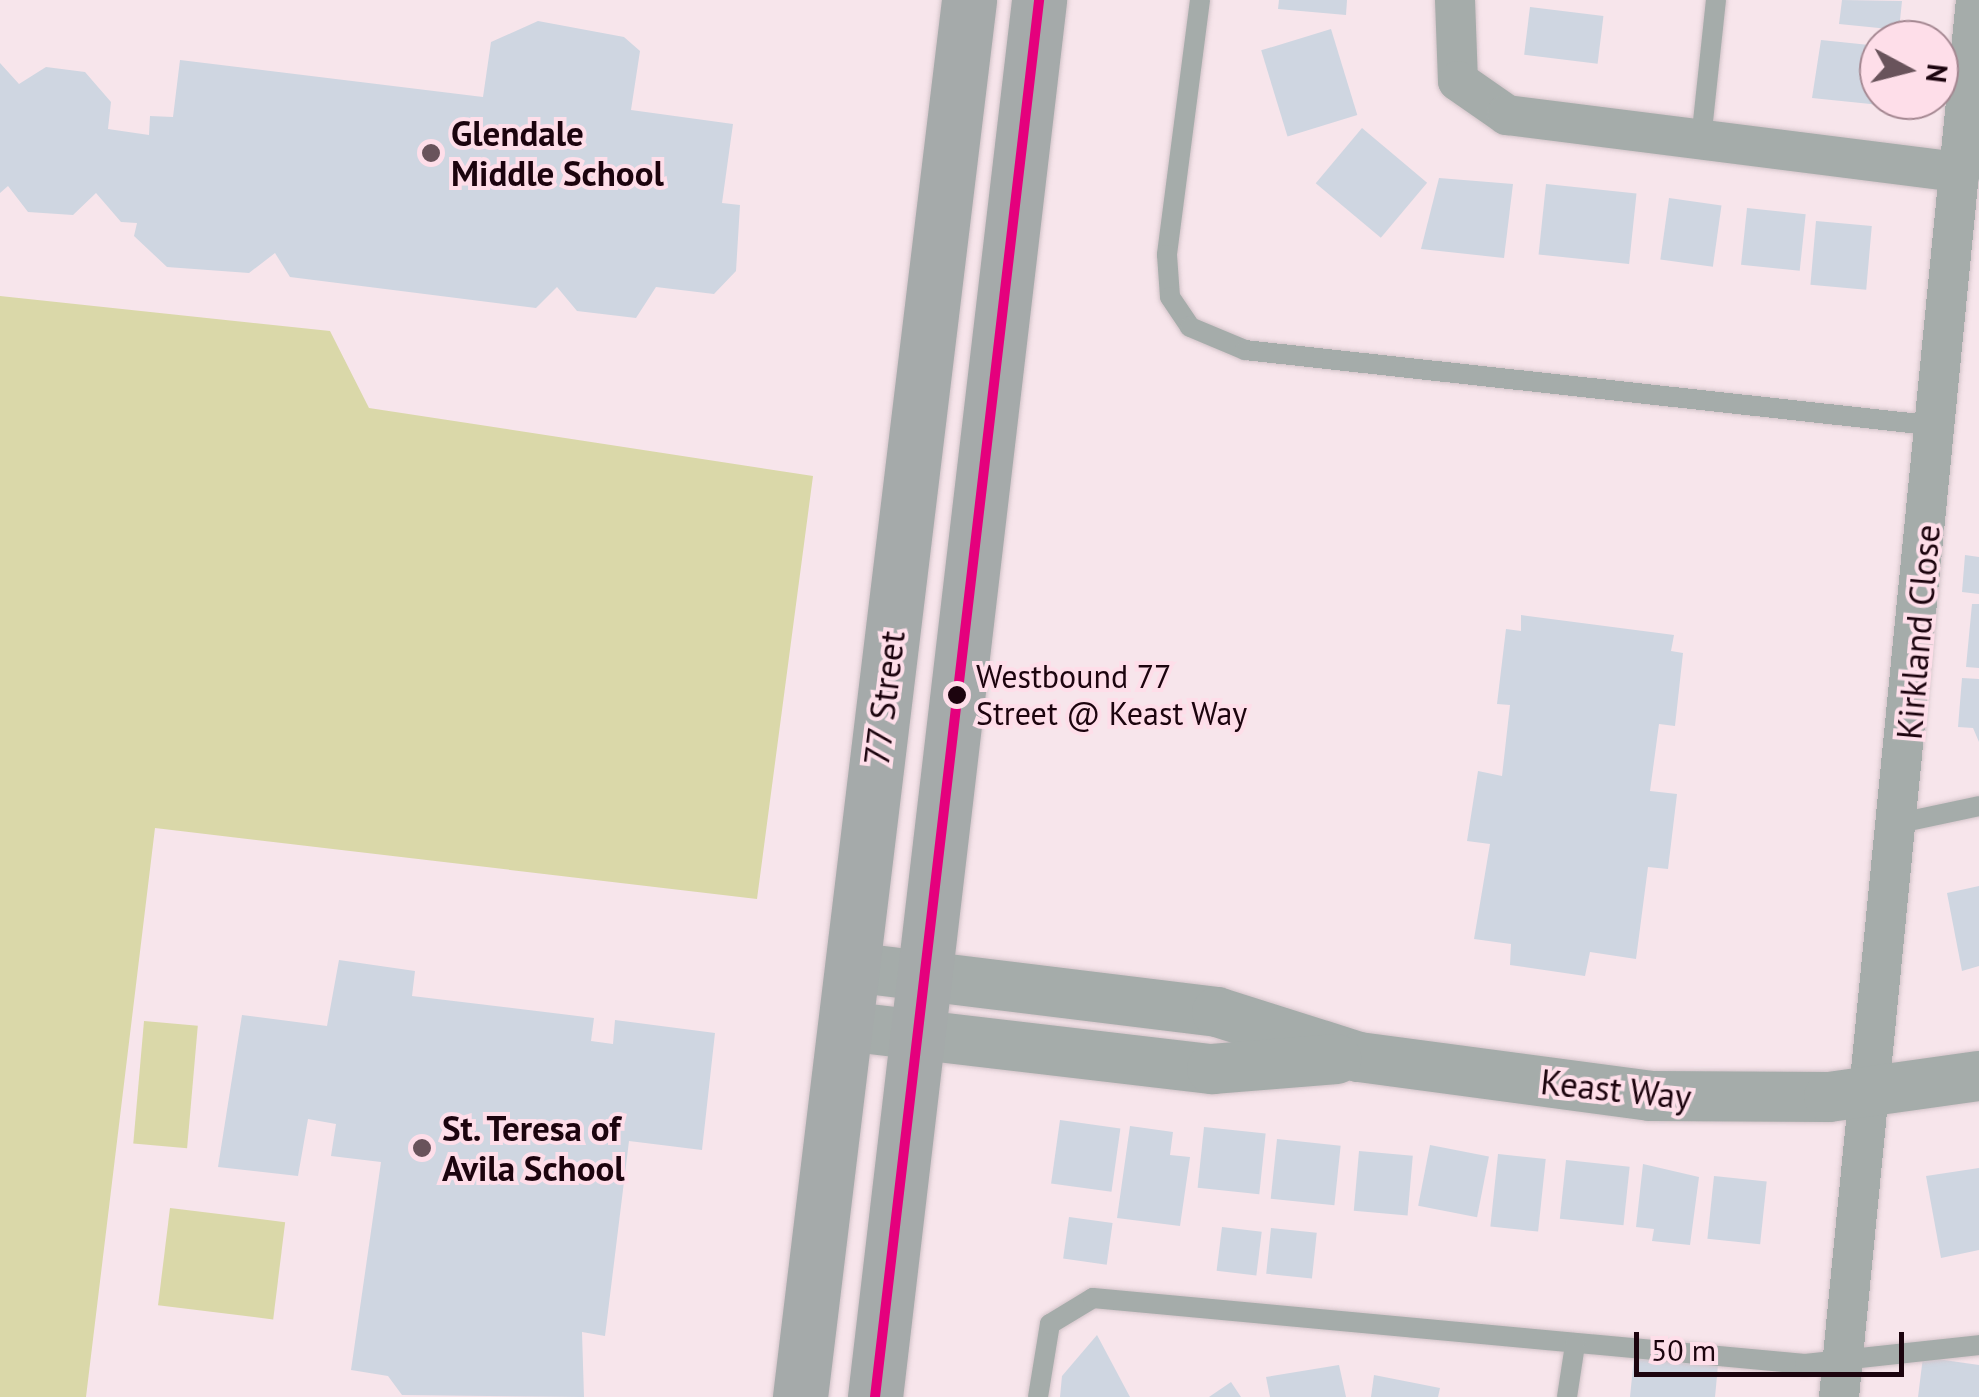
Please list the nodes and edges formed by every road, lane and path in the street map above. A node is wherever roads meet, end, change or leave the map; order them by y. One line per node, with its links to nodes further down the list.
1 (969, 0): 12 (main road, 77 Street)
2 (1039, 0): 13 (main road)
3 (1200, 0): 9 (lane)
4 (1455, 0): 7 (street)
5 (1716, 0): 7 (lane)
6 (1976, 0): 8 (street, Kirkland Close)
7 (1701, 140): 8 (street)
8 (1960, 172): 9 (street, Kirkland Close)
9 (1938, 426): 11 (street, Kirkland Close)
10 (1979, 806): 11 (lane)
11 (1900, 823): 18 (street, Kirkland Close)
12 (851, 966): 13 (street, Keast Way); 14 (main road, 77 Street)
13 (927, 976): 15 (main road); 16 (street, Keast Way)
14 (844, 1026): 15 (street, Keast Way); 22 (main road, 77 Street)
15 (920, 1034): 16 (street, Keast Way); 23 (main road)
16 (1359, 1058): 18 (street, Keast Way)
17 (1979, 1076): 18 (street, Keast Way)
18 (1875, 1092): 21 (street, Kirkland Close)
19 (1574, 1344): 21 (lane); 24 (lane); 25 (lane)
20 (1979, 1345): 21 (lane)
21 (1841, 1378)
22 (800, 1397)
23 (875, 1397)
24 (1038, 1397)
25 (1567, 1397)

